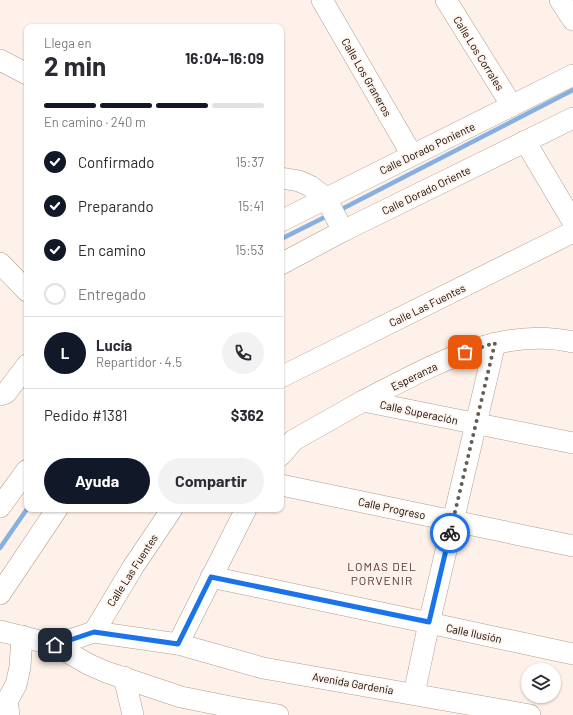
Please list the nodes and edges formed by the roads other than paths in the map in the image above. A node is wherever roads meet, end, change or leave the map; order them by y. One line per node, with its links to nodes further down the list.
1 (322, 0): 11 (street, Calle Los Graneros)
2 (446, 0): 8 (street, Calle Los Corrales)
3 (560, 0): 4 (street)
4 (573, 20)
5 (0, 60): 6 (street)
6 (24, 72)
7 (573, 75): 8 (street, Calle Dorado Poniente)
8 (512, 106): 11 (street, Calle Dorado Poniente)
9 (573, 118): 10 (street, Calle Dorado Oriente)
10 (525, 141): 13 (street, Calle Dorado Oriente); 15 (street)
11 (412, 155): 13 (street, Calle Dorado Poniente)
12 (284, 178): 13 (street)
13 (334, 214): 14 (street, Calle Dorado Poniente); 17 (street, Calle Dorado Oriente)
14 (284, 220)
15 (573, 222)
16 (573, 232): 23 (street, Calle Las Fuentes)
17 (284, 261)
18 (0, 263): 19 (street)
19 (24, 288)
20 (573, 342): 21 (street, Esperanza)
21 (495, 343): 25 (street, Esperanza); 26 (street)
22 (24, 369): 24 (street)
23 (284, 376)
24 (0, 395)
25 (363, 401): 26 (street, Calle Superación); 28 (street)
26 (475, 424): 27 (street, Calle Superación); 35 (street)
27 (573, 444)
28 (284, 452)
29 (24, 474): 31 (street)
30 (284, 486): 35 (street, Calle Progreso)
31 (0, 507)
32 (55, 512): 38 (street)
33 (170, 512): 40 (street, Calle Las Fuentes)
34 (244, 512): 37 (street)
35 (453, 521): 36 (street, Calle Progreso); 39 (street)
36 (573, 546)
37 (211, 577): 39 (street, Calle Ilusión); 42 (street)
38 (0, 594)
39 (429, 622): 44 (street, Calle Ilusión); 46 (street)
40 (94, 632): 42 (street, Avenida Gardenia); 43 (street)
41 (8, 633): 43 (street); 48 (street)
42 (178, 644): 46 (street, Avenida Gardenia)
43 (55, 645): 45 (street)
44 (573, 654)
45 (124, 678): 47 (street); 49 (street)
46 (414, 694): 51 (street, Avenida Gardenia)
47 (241, 712): 50 (street)
48 (9, 715)
49 (133, 715)
50 (278, 715)
51 (530, 715)

